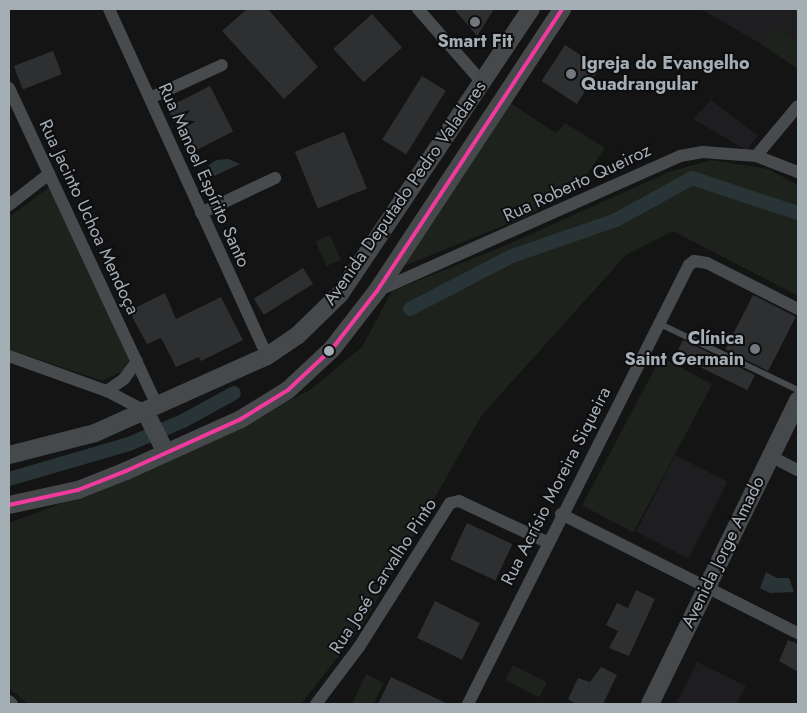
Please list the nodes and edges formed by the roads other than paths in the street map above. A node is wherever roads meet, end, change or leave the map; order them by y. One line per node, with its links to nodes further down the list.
1 (109, 9): 10 (street, Rua Manoel Espírito Santo)
2 (418, 9): 8 (street)
3 (531, 9): 5 (main road, Avenida Deputado Pedro Valadares)
4 (562, 9): 6 (main road, Avenida Deputado Pedro Valadares)
5 (506, 45): 6 (main road); 8 (main road, Avenida Deputado Pedro Valadares)
6 (526, 64): 13 (main road, Avenida Deputado Pedro Valadares)
7 (222, 65): 10 (street)
8 (482, 82): 12 (main road, Avenida Deputado Pedro Valadares)
9 (9, 88): 16 (street, Rua Jacinto Uchoa Mendoça)
10 (150, 98): 19 (street, Rua Manoel Espírito Santo)
11 (798, 106): 14 (street)
12 (456, 121): 13 (main road); 24 (main road, Avenida Deputado Pedro Valadares)
13 (477, 138): 20 (main road, Avenida Deputado Pedro Valadares)
14 (756, 156): 15 (street, Rua Roberto Queiroz); 20 (street, Rua Roberto Queiroz)
15 (798, 172)
16 (48, 174): 18 (street); 25 (street, Rua Jacinto Uchoa Mendoça)
17 (275, 178): 19 (street)
18 (9, 205)
19 (202, 212): 24 (street, Rua Manoel Espírito Santo)
20 (377, 291): 30 (main road, Avenida Deputado Pedro Valadares)
21 (798, 309): 22 (street, Rua Acrísio Moreira Siqueira)
22 (658, 323): 27 (lane); 35 (street, Rua Acrísio Moreira Siqueira)
23 (9, 356): 26 (street)
24 (267, 356): 29 (main road, Avenida Deputado Pedro Valadares)
25 (137, 361): 26 (street); 29 (street, Rua Jacinto Uchoa Mendoça)
26 (106, 390): 29 (street)
27 (798, 390)
28 (798, 400): 32 (main road, Avenida Jorge Amado)
29 (150, 412): 30 (main road); 31 (main road, Avenida Deputado Pedro Valadares)
30 (163, 448): 34 (main road, Avenida Deputado Pedro Valadares)
31 (9, 456)
32 (770, 456): 33 (street); 37 (main road, Avenida Jorge Amado)
33 (798, 470)
34 (9, 505)
35 (561, 514): 36 (street, Rua Acrísio Moreira Siqueira); 37 (street)
36 (547, 542): 41 (street, Rua José Carvalho Pinto); 42 (street, Rua Acrísio Moreira Siqueira)
37 (706, 588): 38 (street); 43 (main road, Avenida Jorge Amado)
38 (798, 632)
39 (9, 701): 40 (street)
40 (12, 704)
41 (316, 704)
42 (468, 704)
43 (650, 704)

